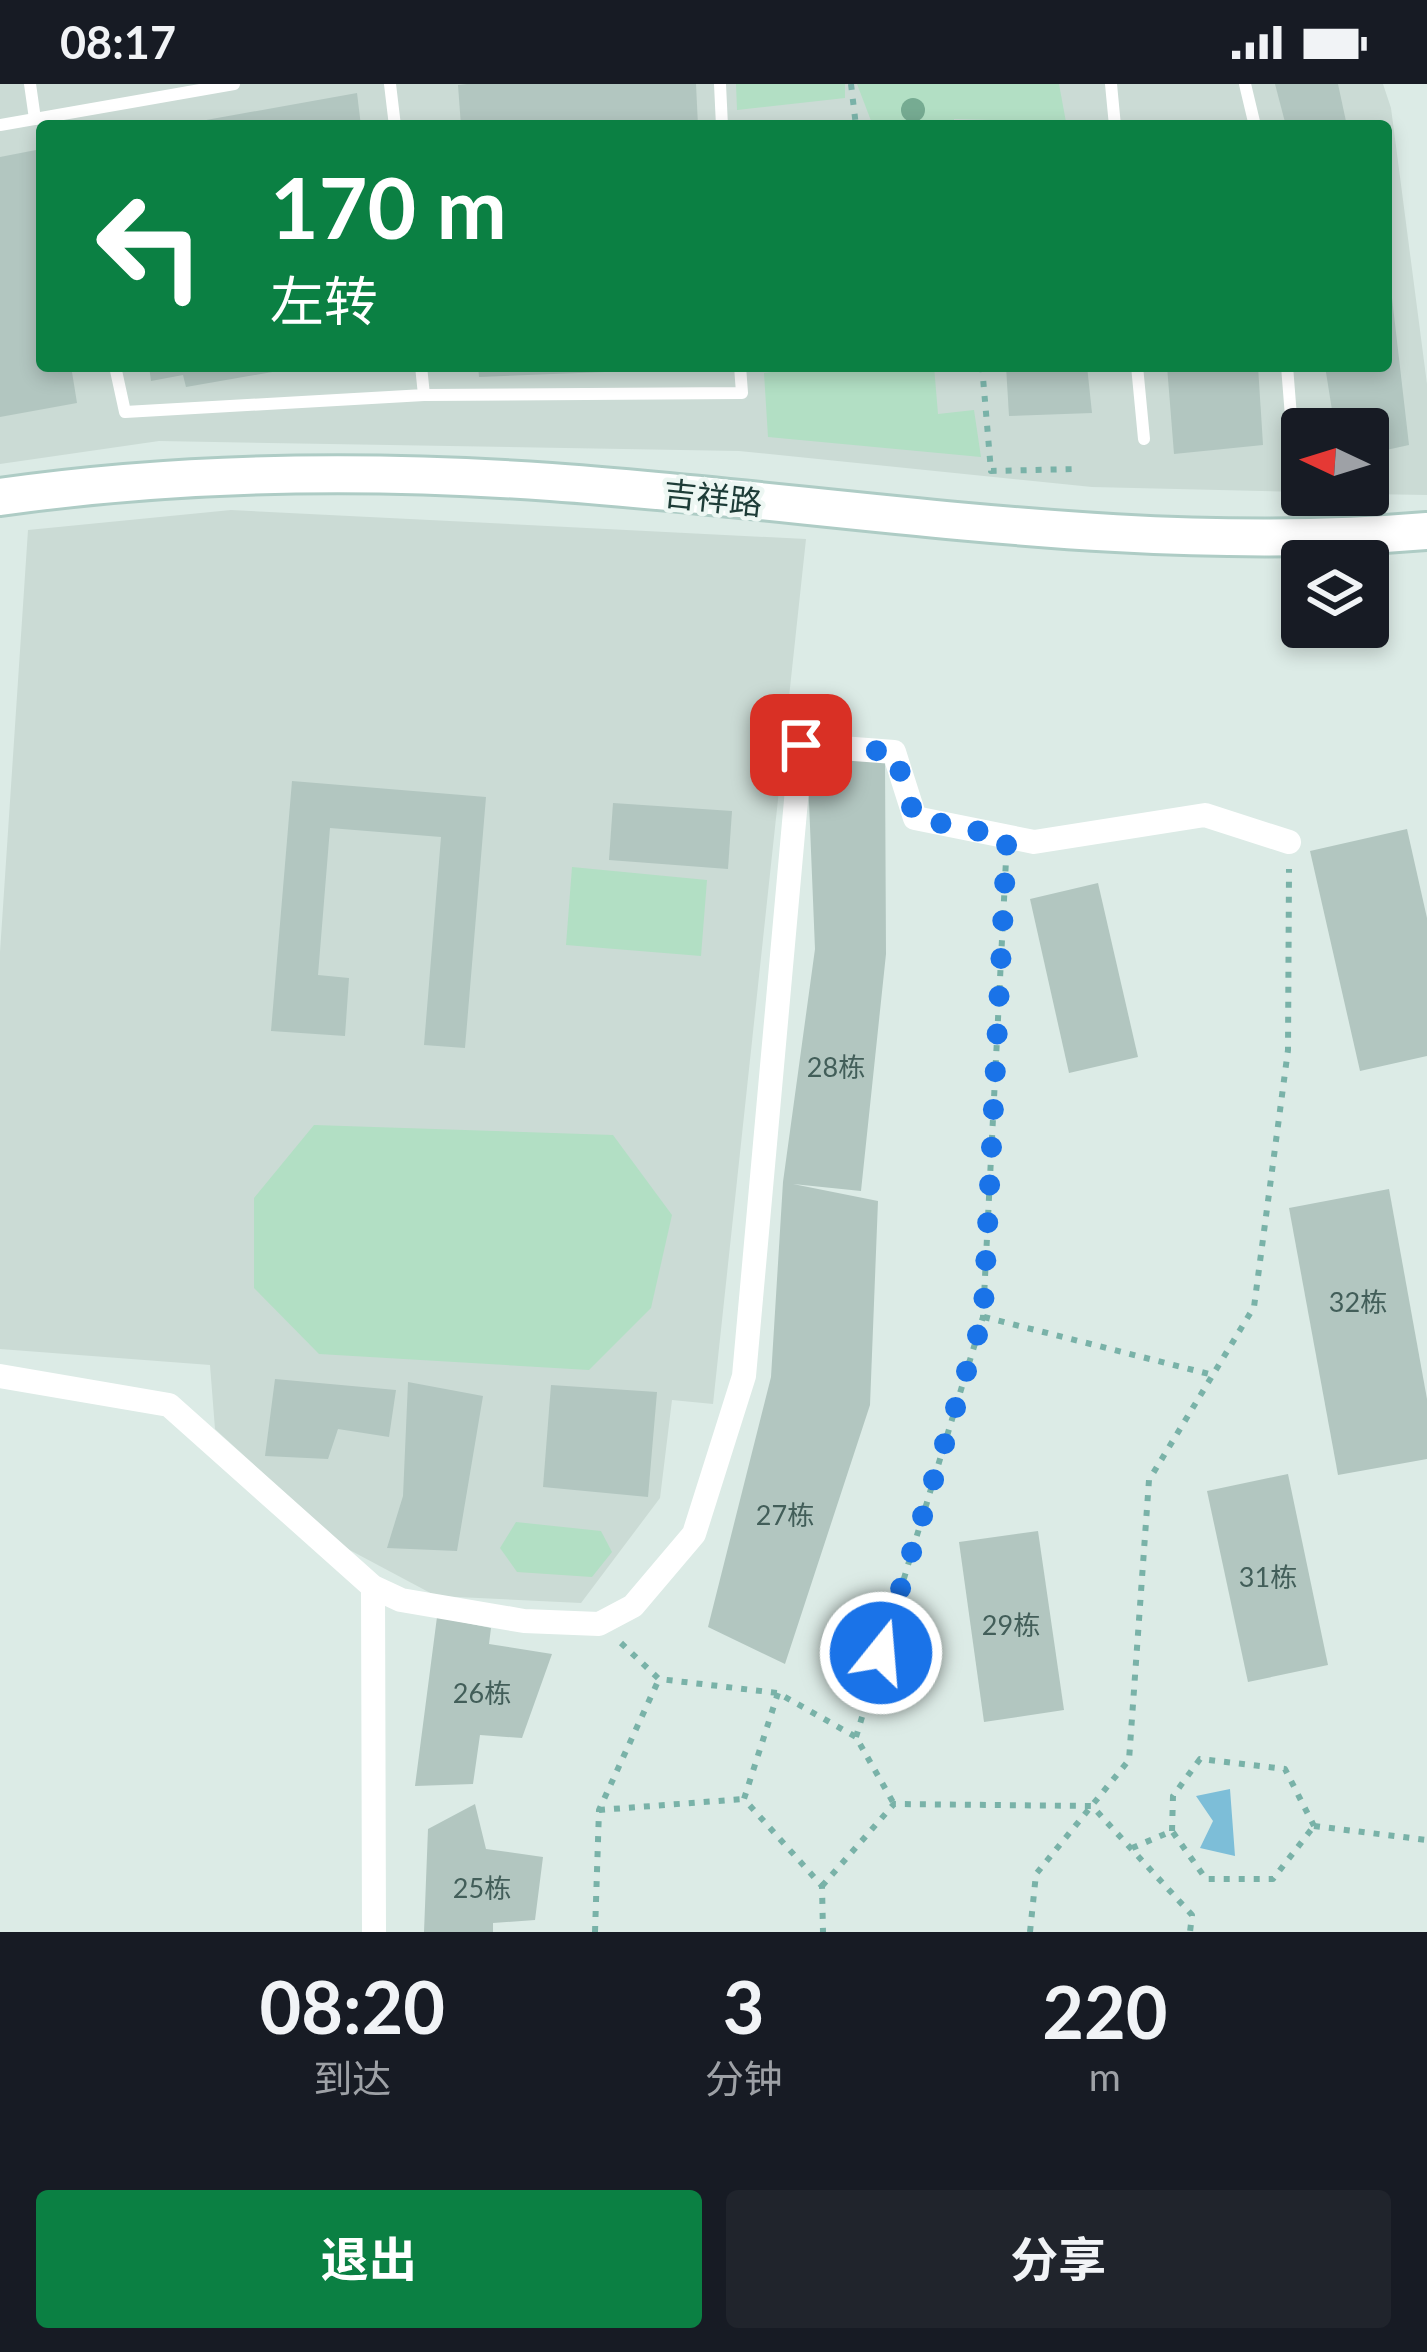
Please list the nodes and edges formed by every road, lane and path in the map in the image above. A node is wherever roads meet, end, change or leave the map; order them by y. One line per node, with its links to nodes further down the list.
1 (30, 84): 9 (lane)
2 (234, 84): 8 (lane)
3 (390, 84): 11 (lane)
4 (720, 84): 12 (lane)
5 (850, 84): 13 (path)
6 (1111, 84): 14 (lane)
7 (1245, 84): 15 (lane)
8 (199, 87): 10 (lane)
9 (35, 119): 10 (lane); 16 (lane)
10 (65, 120)
11 (394, 120)
12 (722, 120)
13 (854, 120)
14 (1114, 120)
15 (1254, 120)
16 (0, 125)
17 (117, 372): 23 (lane)
18 (422, 372): 23 (lane)
19 (740, 372): 23 (lane)
20 (983, 372): 26 (path)
21 (1138, 372): 25 (lane)
22 (1287, 372): 24 (lane)
23 (424, 395)
24 (1290, 408)
25 (1144, 439)
26 (1077, 469)
27 (0, 497): 28 (street, 吉祥路)
28 (1427, 530)
29 (1007, 837): 30 (street); 31 (path); 35 (street)
30 (1289, 842): 32 (path)
31 (983, 1317): 32 (path); 38 (path)
32 (1213, 1375): 41 (path)
33 (0, 1376): 34 (street)
34 (373, 1587): 35 (street); 48 (street)
35 (599, 1624): 36 (path)
36 (659, 1679): 37 (path); 42 (path)
37 (778, 1693): 38 (path); 39 (path)
38 (856, 1737): 40 (path)
39 (744, 1799): 42 (path); 47 (path)
40 (894, 1804): 41 (path); 47 (path)
41 (1092, 1806): 46 (path); 51 (path)
42 (599, 1810): 49 (path)
43 (1314, 1826): 44 (path); 44 (path); 45 (path)
44 (1172, 1831): 46 (path)
45 (1427, 1840)
46 (1131, 1849): 52 (path)
47 (822, 1886): 50 (path)
48 (374, 1932)
49 (595, 1932)
50 (823, 1932)
51 (1030, 1932)
52 (1190, 1932)

